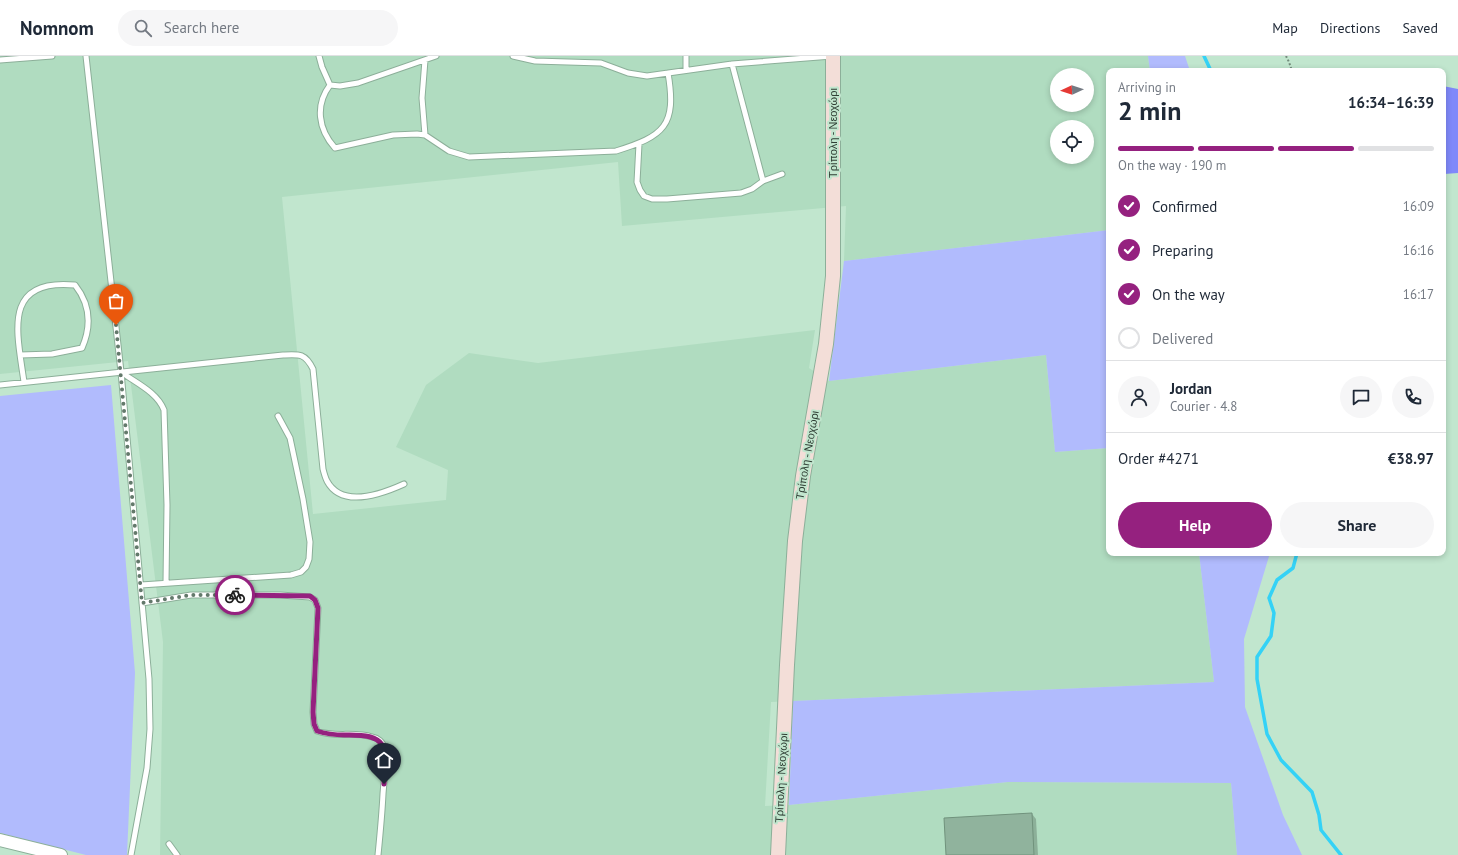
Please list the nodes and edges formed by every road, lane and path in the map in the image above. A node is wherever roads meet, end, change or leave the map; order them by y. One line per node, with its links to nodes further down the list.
1 (52, 56): 9 (lane)
2 (86, 56): 21 (lane)
3 (319, 56): 15 (lane)
4 (436, 56): 10 (lane)
5 (513, 56): 14 (lane)
6 (686, 56): 13 (lane)
7 (832, 56): 11 (lane); 35 (main road, Τρίπολη - Νεοχώρι)
8 (1286, 56): 12 (path)
9 (0, 60)
10 (425, 60): 15 (lane); 16 (lane)
11 (732, 64): 13 (lane); 19 (lane)
12 (1291, 68)
13 (686, 70): 14 (lane)
14 (668, 73): 17 (lane)
15 (330, 85): 16 (lane)
16 (425, 135): 17 (lane)
17 (639, 144): 19 (lane)
18 (782, 174): 19 (lane)
19 (763, 181)
20 (20, 355): 20 (lane); 22 (lane)
21 (121, 372): 22 (lane); 25 (lane); 26 (lane); 27 (lane)
22 (24, 382): 23 (lane)
23 (0, 384)
24 (278, 416): 26 (lane)
25 (404, 484)
26 (166, 583): 27 (lane)
27 (140, 584): 28 (lane)
28 (142, 603): 32 (lane); 34 (lane)
29 (0, 840): 31 (street)
30 (169, 844): 33 (lane)
31 (61, 855)
32 (131, 855)
33 (177, 855)
34 (378, 855)
35 (778, 855)

